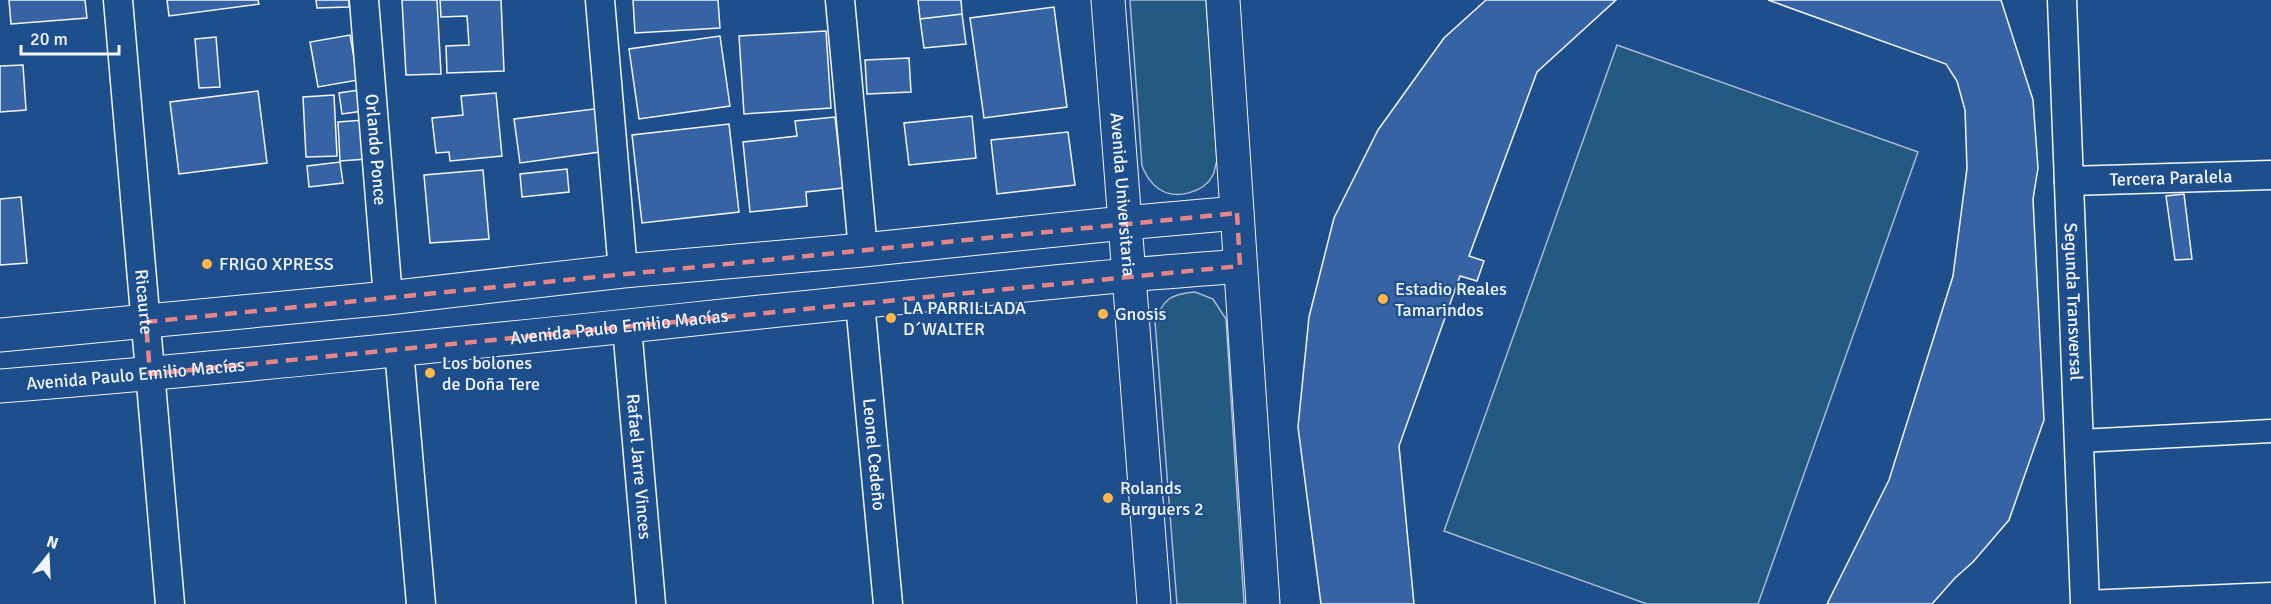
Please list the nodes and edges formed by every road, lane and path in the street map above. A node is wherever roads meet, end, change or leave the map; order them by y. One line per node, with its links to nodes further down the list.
1 (118, 0): 18 (street, Ricaurte)
2 (364, 0): 16 (street, Orlando Ponce)
3 (600, 0): 14 (street)
4 (840, 0): 12 (street)
5 (1108, 0): 11 (main road, Avenida Universitaria)
6 (1223, 0): 10 (main road)
7 (2062, 0): 9 (street, Segunda Transversal)
8 (2271, 175): 9 (street, Tercera Paralela)
9 (2069, 181): 25 (street, Segunda Transversal)
10 (1237, 213): 11 (main road); 13 (main road)
11 (1110, 225): 12 (main road); 15 (main road, Avenida Universitaria)
12 (863, 250): 14 (main road)
13 (1240, 266): 15 (main road, Avenida Paulo Emilio Macías); 33 (main road)
14 (623, 271): 16 (main road)
15 (1115, 277): 17 (main road, Avenida Paulo Emilio Macías); 32 (main road, Avenida Universitaria)
16 (388, 298): 18 (main road)
17 (860, 303): 19 (main road, Avenida Paulo Emilio Macías); 31 (street, Leonel Cedeño)
18 (146, 322): 20 (main road); 22 (street, Ricaurte)
19 (627, 327): 21 (main road, Avenida Paulo Emilio Macías); 30 (street, Rafael Jarre Vinces)
20 (0, 335)
21 (399, 350): 22 (main road, Avenida Paulo Emilio Macías); 29 (street)
22 (150, 374): 23 (main road, Avenida Paulo Emilio Macías); 28 (street, Ricaurte)
23 (0, 386)
24 (2271, 431): 25 (street)
25 (2080, 441): 27 (street, Segunda Transversal)
26 (2271, 594): 27 (street)
27 (2085, 603)
28 (170, 604)
29 (421, 604)
30 (651, 604)
31 (888, 604)
32 (1154, 604)
33 (1263, 604)

